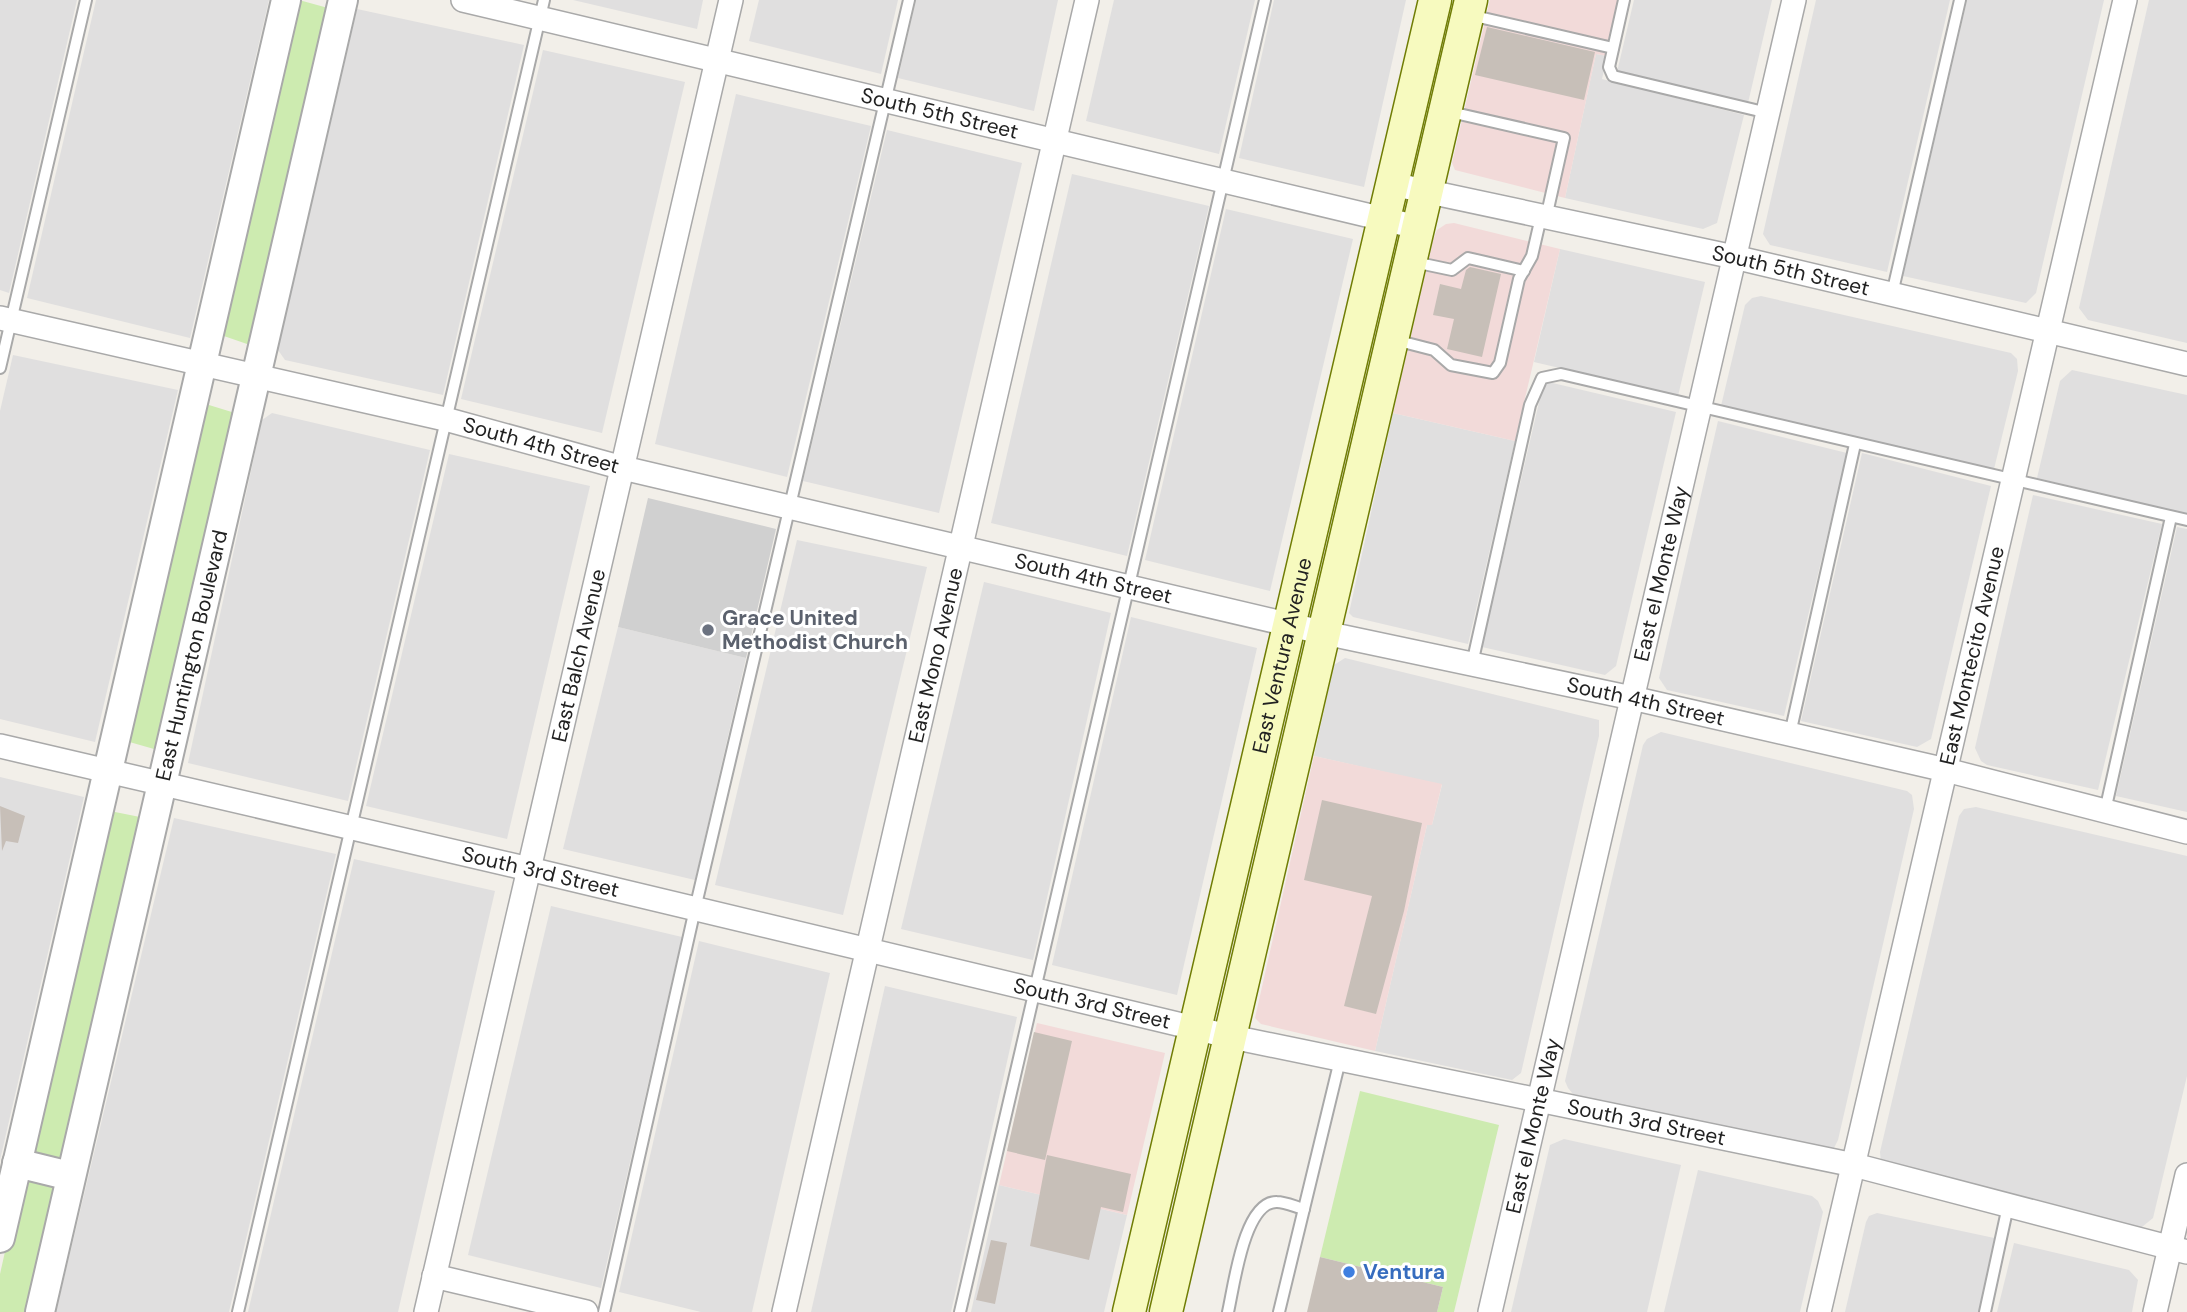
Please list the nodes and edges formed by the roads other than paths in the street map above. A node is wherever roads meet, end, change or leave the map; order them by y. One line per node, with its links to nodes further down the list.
1 (86, 0): 32 (lane)
2 (286, 0): 36 (street)
3 (343, 0): 38 (street, East Huntington Boulevard)
4 (463, 0): 15 (street, South 5th Street)
5 (731, 0): 17 (street, East Balch Avenue)
6 (909, 0): 18 (lane)
7 (1087, 0): 21 (street, East Mono Avenue)
8 (1265, 0): 22 (lane)
9 (1435, 0): 23 (main road, East Ventura Avenue)
10 (1624, 0): 16 (lane)
11 (1794, 0): 20 (street, East el Monte Way)
12 (1960, 0): 31 (lane)
13 (2125, 0): 33 (street, East Montecito Avenue)
14 (1469, 7): 16 (lane); 19 (main road, East Ventura Avenue)
15 (542, 9): 17 (street, South 5th Street); 40 (lane)
16 (1613, 48): 20 (lane)
17 (716, 61): 18 (street, South 5th Street); 42 (street, East Balch Avenue)
18 (885, 102): 21 (street, South 5th Street); 44 (lane)
19 (1445, 111): 24 (main road, East Ventura Avenue); 25 (lane)
20 (1768, 113): 28 (street, East el Monte Way)
21 (1055, 143): 22 (street, South 5th Street); 47 (street, East Mono Avenue)
22 (1223, 182): 26 (street, South 5th Street); 48 (lane)
23 (1392, 184): 24 (street, South 5th Street); 26 (main road, East Ventura Avenue)
24 (1425, 192): 25 (street, South 5th Street); 27 (main road, East Ventura Avenue)
25 (1544, 218): 28 (street, South 5th Street); 30 (lane)
26 (1384, 219): 27 (street, South 5th Street); 49 (main road, East Ventura Avenue)
27 (1417, 228): 29 (main road, East Ventura Avenue)
28 (1734, 257): 31 (street, South 5th Street); 39 (street, East el Monte Way)
29 (1410, 261): 30 (lane); 34 (main road, East Ventura Avenue)
30 (1524, 271): 34 (lane)
31 (1892, 294): 33 (street, South 5th Street)
32 (6, 319): 36 (street, South 4th Street); 37 (lane)
33 (2048, 331): 35 (street, South 5th Street); 43 (street, East Montecito Avenue)
34 (1392, 339): 50 (main road, East Ventura Avenue)
35 (2187, 364)
36 (202, 366): 38 (street, South 4th Street); 56 (street)
37 (0, 368)
38 (255, 378): 40 (street, South 4th Street); 57 (street, East Huntington Boulevard)
39 (1699, 408): 41 (lane); 51 (lane); 52 (street, East el Monte Way)
40 (445, 419): 42 (street, South 4th Street); 59 (lane)
41 (1855, 444): 43 (lane); 53 (lane)
42 (623, 468): 44 (street, South 4th Street); 61 (street, East Balch Avenue)
43 (2013, 481): 45 (lane); 55 (street, East Montecito Avenue)
44 (789, 506): 47 (street, South 4th Street); 62 (lane)
45 (2171, 517): 46 (lane); 58 (lane)
46 (2187, 520)
47 (961, 546): 48 (street, South 4th Street); 63 (street, East Mono Avenue)
48 (1129, 586): 49 (street, South 4th Street); 64 (lane)
49 (1290, 624): 50 (street, South 4th Street); 65 (main road, East Ventura Avenue)
50 (1325, 633): 51 (street, South 4th Street); 66 (main road, East Ventura Avenue)
51 (1472, 664): 52 (street, South 4th Street)
52 (1632, 698): 53 (street, South 4th Street); 68 (street, East el Monte Way)
53 (1790, 734): 55 (street, South 4th Street)
54 (0, 747): 56 (street, South 3rd Street)
55 (1946, 770): 58 (street, South 4th Street); 70 (street, East Montecito Avenue)
56 (108, 772): 57 (street, South 3rd Street); 69 (street)
57 (163, 783): 59 (street, South 3rd Street); 72 (street, East Huntington Boulevard)
58 (2105, 811): 60 (street, South 4th Street)
59 (351, 828): 61 (street, South 3rd Street); 79 (lane)
60 (2187, 832)
61 (529, 869): 62 (street, South 3rd Street); 77 (street, East Balch Avenue)
62 (695, 909): 63 (street, South 3rd Street); 82 (lane)
63 (868, 950): 64 (street, South 3rd Street); 83 (street, East Mono Avenue)
64 (1035, 991): 65 (street, South 3rd Street); 84 (lane)
65 (1196, 1029): 66 (street, South 3rd Street); 85 (main road, East Ventura Avenue)
66 (1232, 1037): 67 (street, South 3rd Street); 86 (main road, East Ventura Avenue)
67 (1340, 1060): 68 (street, South 3rd Street); 74 (lane)
68 (1538, 1101): 70 (street, South 3rd Street); 89 (street, East el Monte Way)
69 (17, 1163): 72 (street); 75 (street)
70 (1854, 1166): 73 (street, South 3rd Street); 90 (street, East Montecito Avenue)
71 (2187, 1175): 76 (street)
72 (71, 1176): 78 (street, East Huntington Boulevard)
73 (2008, 1206): 76 (street, South 3rd Street); 91 (lane)
74 (1304, 1209): 87 (lane); 88 (lane)
75 (0, 1238)
76 (2179, 1250): 92 (street)
77 (434, 1276): 80 (street, East Balch Avenue); 81 (street)
78 (40, 1312)
79 (238, 1312)
80 (426, 1312)
81 (586, 1312)
82 (604, 1312)
83 (784, 1312)
84 (960, 1312)
85 (1129, 1312)
86 (1166, 1312)
87 (1227, 1312)
88 (1279, 1312)
89 (1490, 1312)
90 (1819, 1312)
91 (1985, 1312)
92 (2155, 1312)

